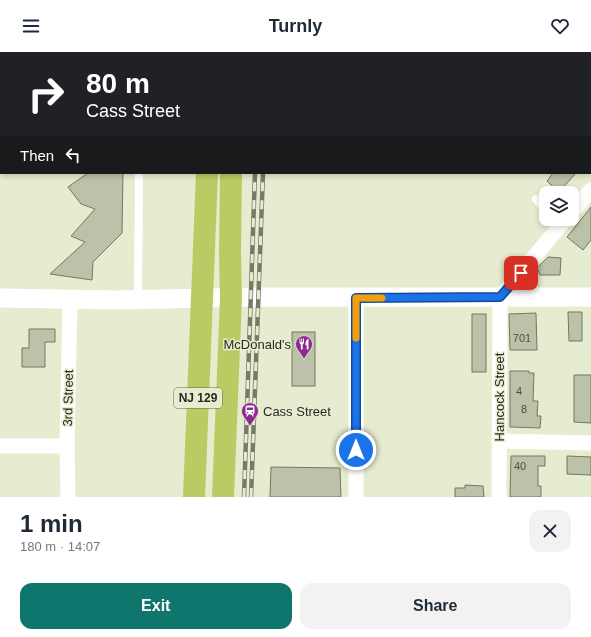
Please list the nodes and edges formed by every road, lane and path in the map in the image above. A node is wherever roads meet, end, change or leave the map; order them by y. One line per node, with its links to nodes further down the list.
1 (139, 174): 16 (lane)
2 (207, 174): 15 (highway, NJ 129)
3 (231, 174): 12 (highway, NJ 129)
4 (591, 190): 7 (street)
5 (536, 200): 6 (lane)
6 (539, 203)
7 (579, 204)
8 (557, 226): 9 (street)
9 (500, 297): 10 (street); 13 (street); 17 (street, Hancock Street)
10 (591, 297)
11 (0, 298): 14 (street)
12 (231, 298): 13 (street); 15 (street); 23 (highway, NJ 129)
13 (356, 298): 24 (street)
14 (70, 299): 16 (street); 20 (street, 3rd Street)
15 (202, 299): 16 (street); 22 (highway, NJ 129)
16 (138, 300)
17 (499, 442): 18 (street); 25 (street, Hancock Street)
18 (591, 443)
19 (0, 446): 20 (street)
20 (67, 446): 21 (street, 3rd Street)
21 (68, 497)
22 (194, 497)
23 (223, 497)
24 (356, 497)
25 (499, 497)

